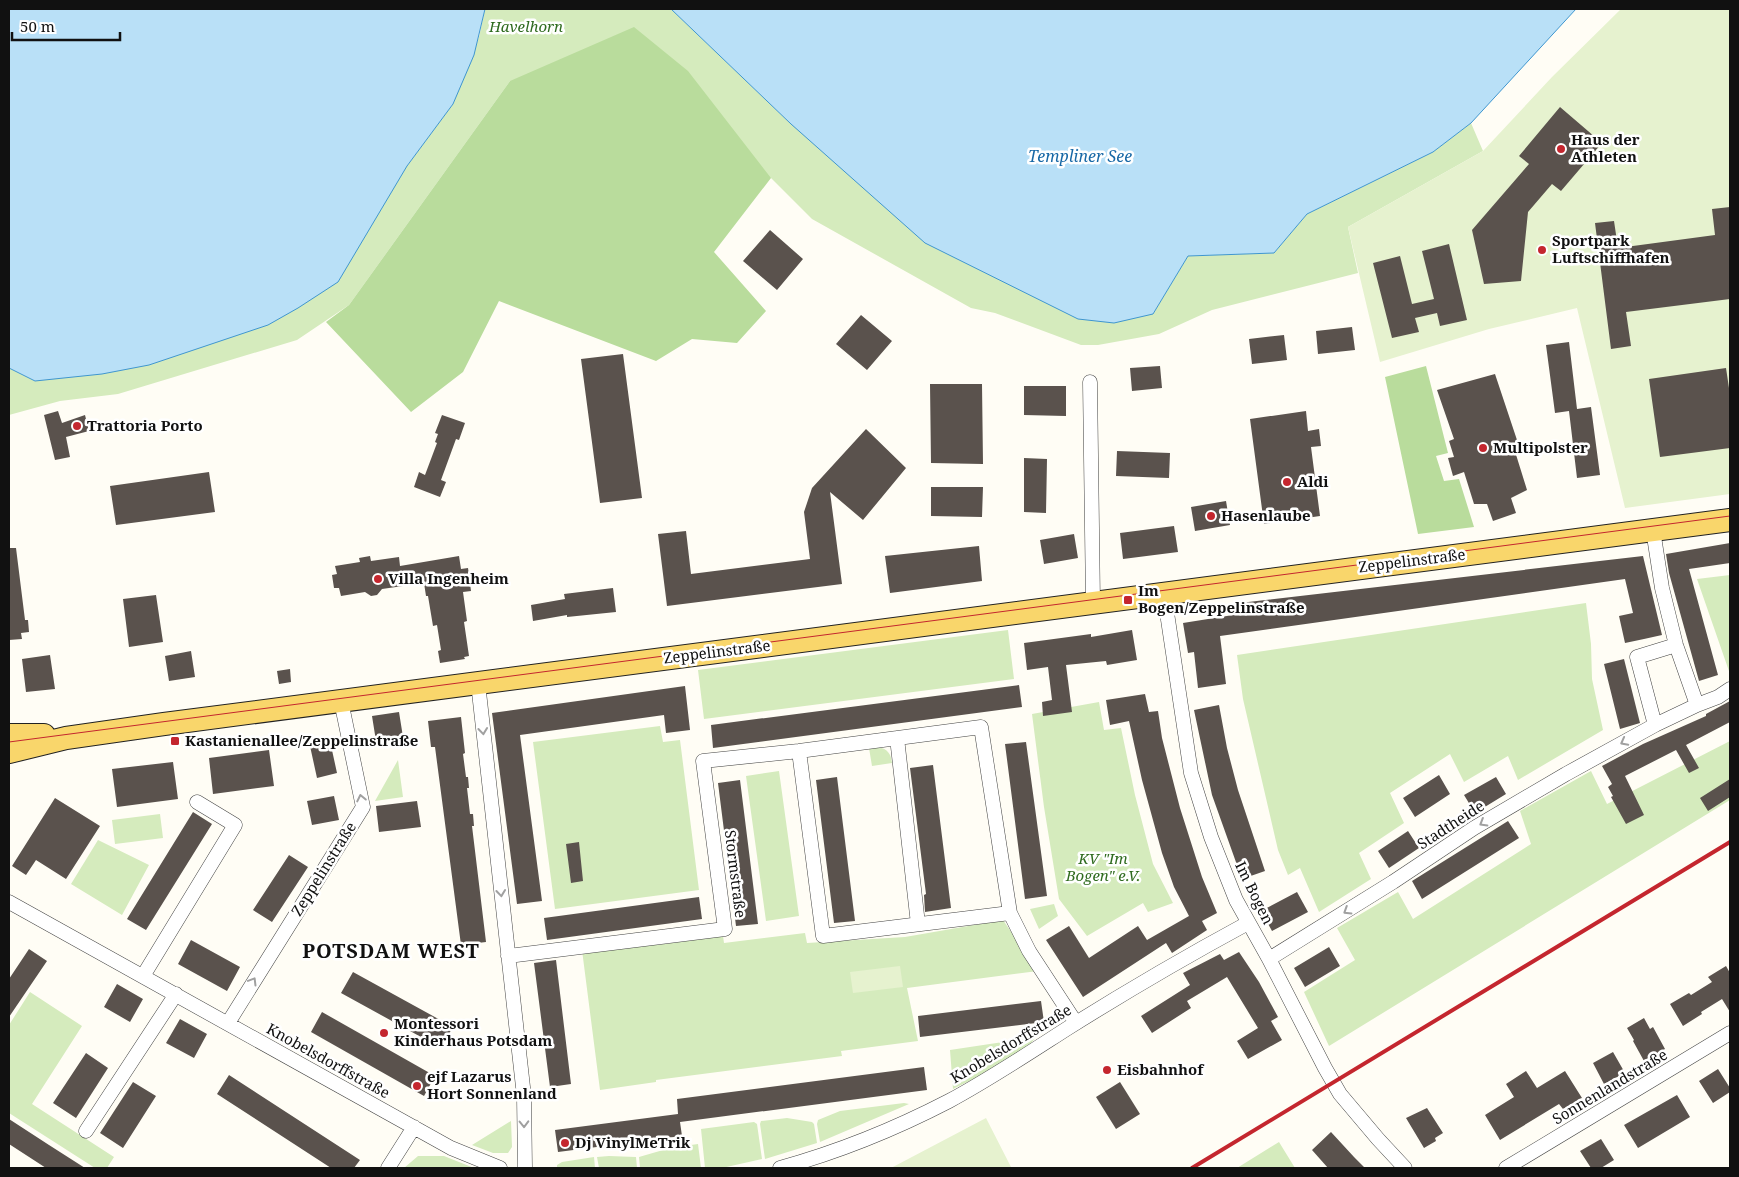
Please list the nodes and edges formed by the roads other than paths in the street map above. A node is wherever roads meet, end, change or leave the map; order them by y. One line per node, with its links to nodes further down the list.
1 (1090, 382): 5 (street)
2 (1730, 520): 3 (main road, Zeppelinstraße)
3 (1653, 530): 4 (main road, Zeppelinstraße); 6 (street)
4 (1164, 593): 5 (main road, Zeppelinstraße); 20 (street, Im Bogen)
5 (1093, 602): 7 (main road, Zeppelinstraße)
6 (1676, 645): 10 (street); 11 (street)
7 (478, 683): 9 (main road, Zeppelinstraße); 22 (street, one-way to 22)
8 (1730, 690): 10 (street, Stadtheide)
9 (341, 701): 12 (main road, Zeppelinstraße); 26 (street, Zeppelinstraße, one-way to 9)
10 (1697, 705): 11 (street, Stadtheide)
11 (1655, 725): 23 (street, Stadtheide, one-way to 23)
12 (87, 734): 13 (main road, Zeppelinstraße); 16 (main road, Zeppelinstraße)
13 (9, 736)
14 (897, 738): 15 (street, Stormstraße); 19 (street, Stormstraße); 21 (street)
15 (799, 751): 21 (street); 22 (street, Stormstraße)
16 (9, 752)
17 (197, 802): 24 (street)
18 (9, 903): 24 (street, Knobelsdorffstraße)
19 (1010, 913): 21 (street); 27 (street, Stormstraße)
20 (1248, 923): 23 (street, Im Bogen); 27 (street, Knobelsdorffstraße)
21 (918, 924)
22 (508, 956): 33 (street, one-way to 33)
23 (1269, 959): 35 (street, Im Bogen)
24 (143, 976): 25 (street, Knobelsdorffstraße)
25 (176, 994): 26 (street, Knobelsdorffstraße); 30 (street)
26 (228, 1023): 29 (street, Knobelsdorffstraße)
27 (1076, 1023): 34 (street, Knobelsdorffstraße)
28 (1730, 1033): 36 (street, Sonnenlandstraße)
29 (414, 1127): 31 (street); 32 (street, Knobelsdorffstraße)
30 (86, 1131)
31 (388, 1168)
32 (500, 1168)
33 (525, 1168)
34 (780, 1168)
35 (1405, 1168)
36 (1506, 1168)

